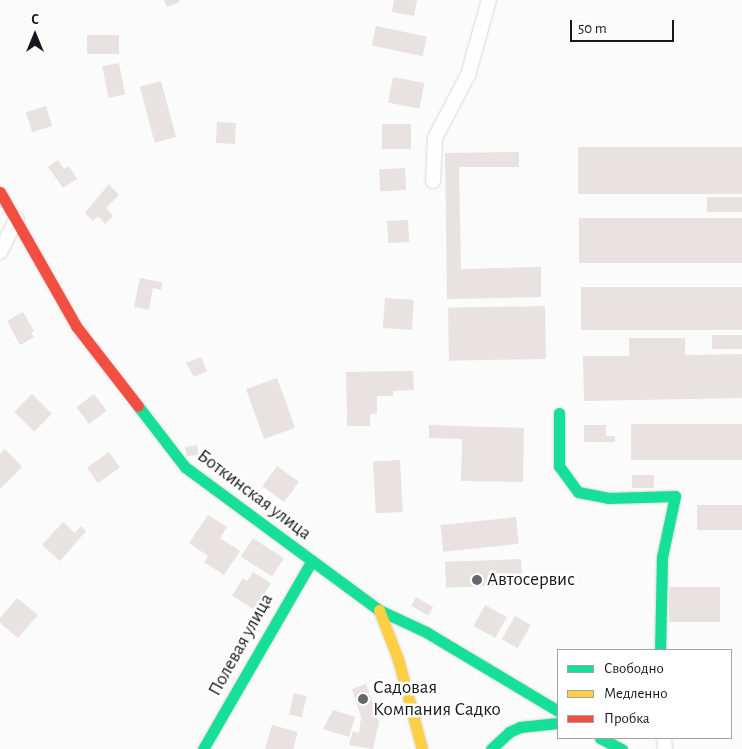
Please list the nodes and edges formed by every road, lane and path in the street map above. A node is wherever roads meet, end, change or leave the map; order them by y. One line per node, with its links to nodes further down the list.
1 (489, 0): 2 (street)
2 (433, 181)
3 (0, 192): 4 (street, Боткинская улица)
4 (17, 219): 5 (street); 7 (street, Боткинская улица)
5 (0, 252)
6 (559, 413): 9 (street)
7 (312, 560): 8 (street, Боткинская улица); 13 (street, Полевая улица)
8 (380, 610): 10 (street, Боткинская улица); 14 (street)
9 (660, 649)
10 (557, 710)
11 (557, 724): 15 (street)
12 (605, 739): 16 (street)
13 (203, 749)
14 (422, 749)
15 (491, 749)
16 (622, 749)

